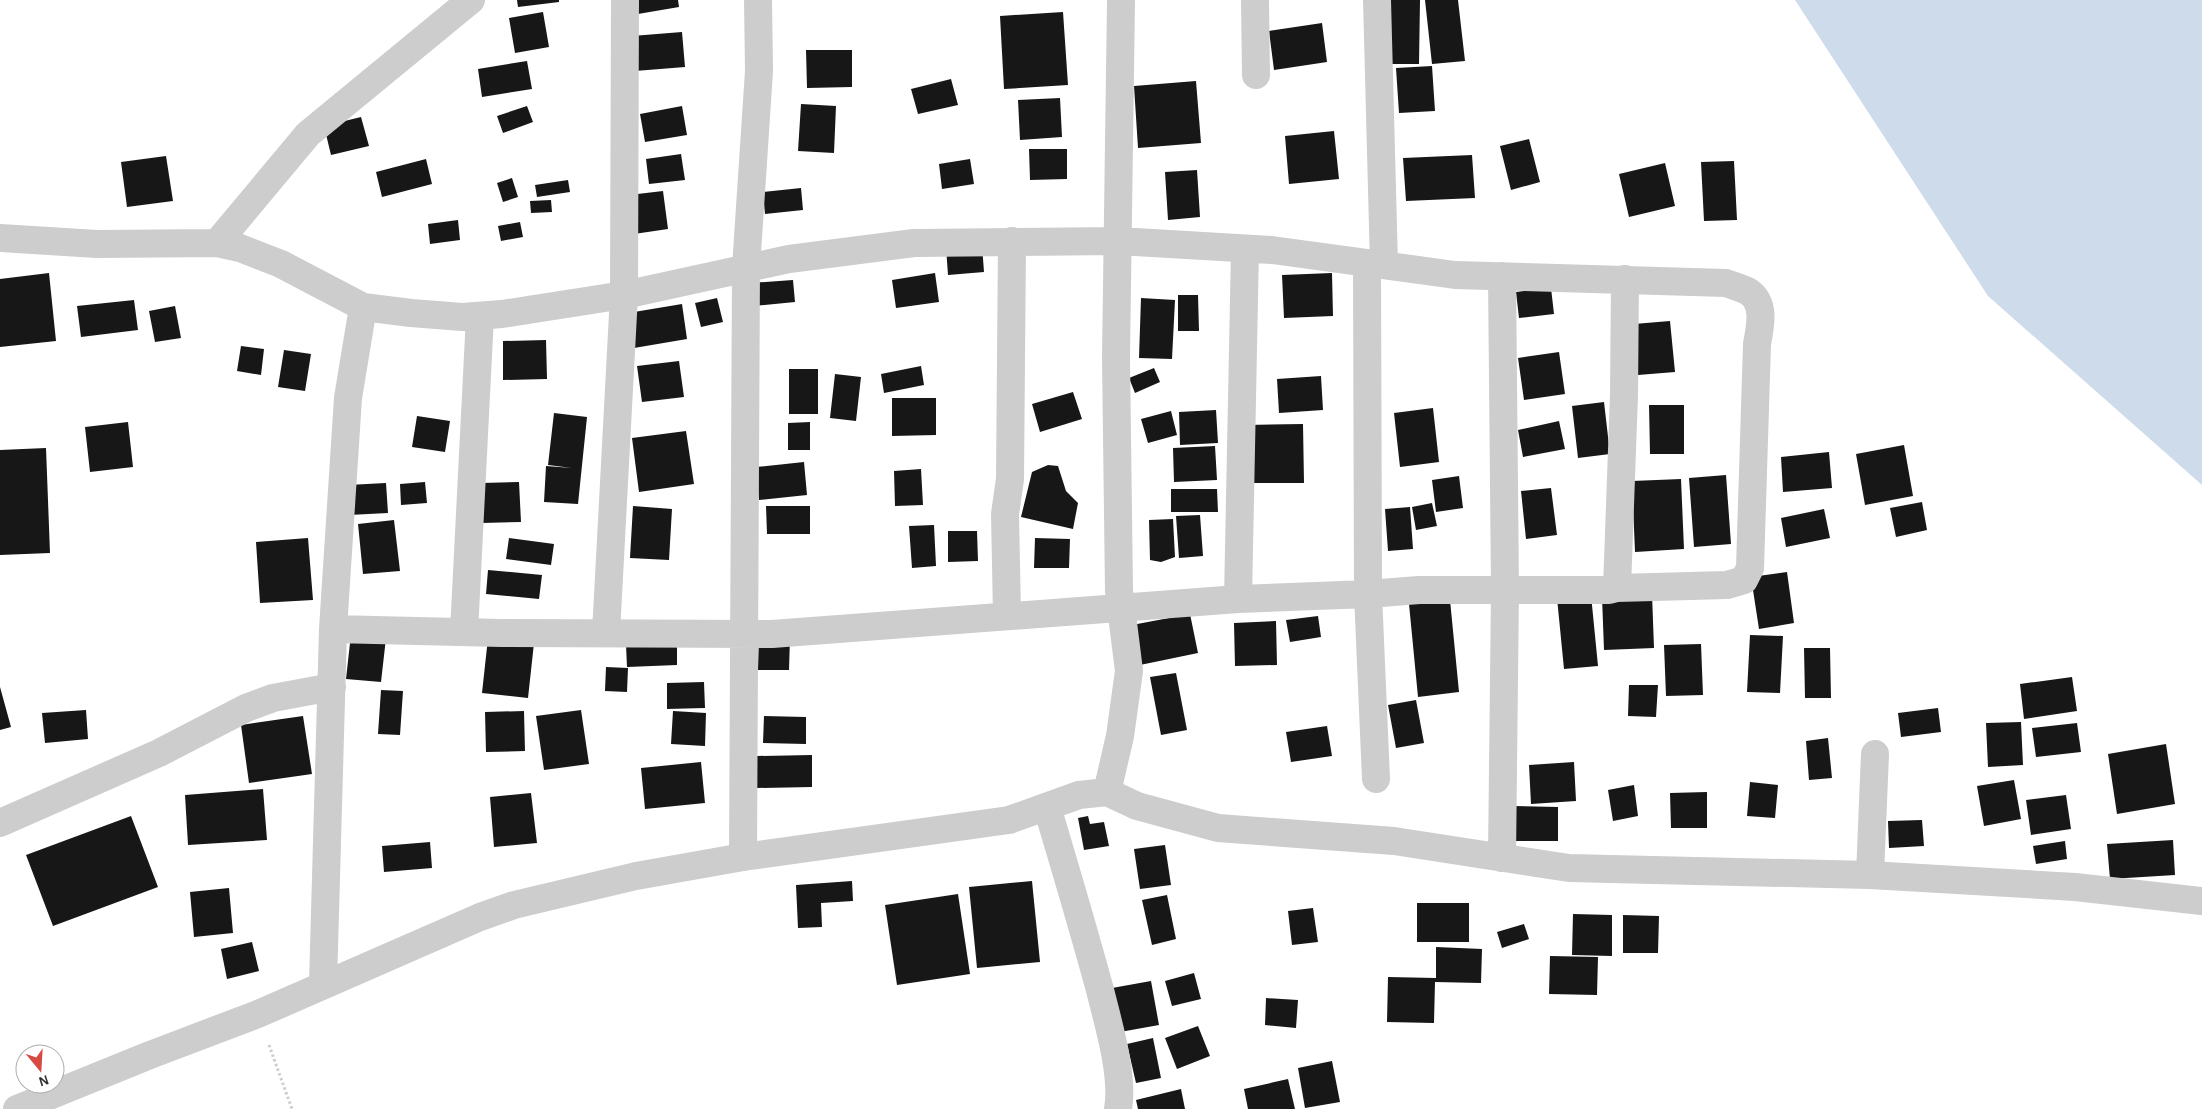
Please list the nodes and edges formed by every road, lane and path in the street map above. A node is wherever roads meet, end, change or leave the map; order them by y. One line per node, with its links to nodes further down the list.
1 (471, 0): 11 (street)
2 (625, 0): 17 (street)
3 (758, 0): 14 (street)
4 (1121, 0): 10 (street)
5 (1256, 0): 7 (street)
6 (1377, 0): 13 (street)
7 (1256, 76)
8 (0, 238): 11 (street)
9 (1012, 241): 10 (street); 14 (street); 25 (street)
10 (1118, 241): 12 (street); 24 (street)
11 (217, 243): 18 (street)
12 (1245, 249): 13 (street); 23 (street)
13 (1376, 264): 15 (street); 22 (street)
14 (746, 268): 17 (street); 29 (street)
15 (1502, 276): 16 (street); 21 (street)
16 (1625, 279): 20 (street); 20 (street)
17 (624, 295): 19 (street); 28 (street)
18 (363, 306): 19 (street); 26 (street)
19 (480, 316): 27 (street)
20 (1617, 588): 21 (street)
21 (1506, 590): 22 (street); 37 (street)
22 (1368, 594): 23 (street); 32 (street)
23 (1238, 599): 24 (street)
24 (1122, 607): 25 (street); 33 (street)
25 (1007, 615): 29 (street)
26 (333, 629): 27 (street); 30 (street)
27 (464, 632): 28 (street)
28 (606, 633): 29 (street)
29 (745, 633): 36 (street)
30 (332, 687): 35 (street); 40 (street)
31 (1875, 754): 38 (street)
32 (1376, 779)
33 (1107, 792): 34 (street); 37 (street)
34 (1047, 807): 36 (street); 44 (street)
35 (0, 824)
36 (743, 857): 40 (street)
37 (1502, 858): 38 (street)
38 (1870, 875): 39 (street)
39 (2202, 901)
40 (323, 984): 41 (street)
41 (258, 1014): 42 (street); 43 (path)
42 (17, 1109)
43 (292, 1109)
44 (1118, 1109)

